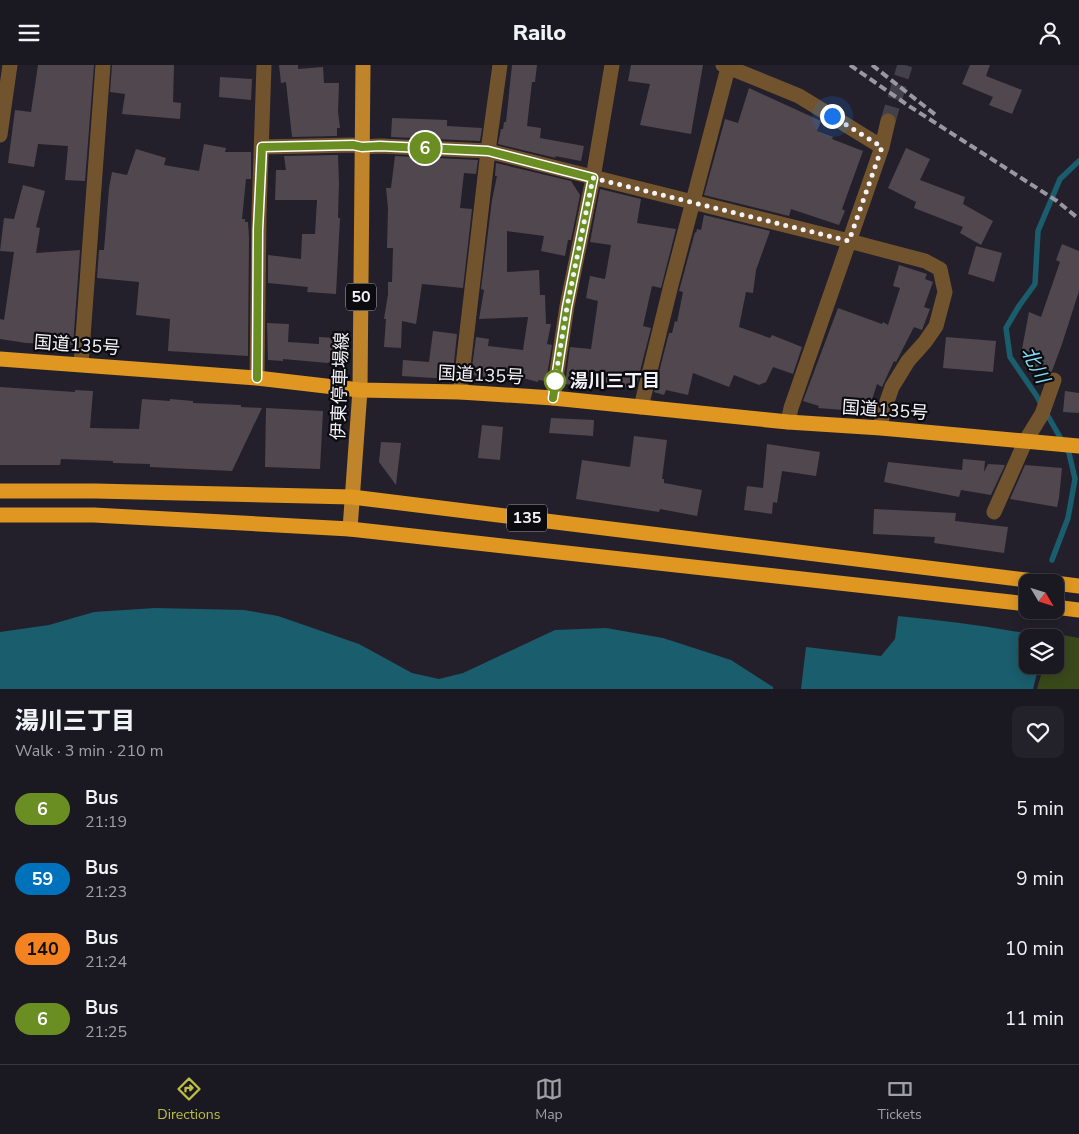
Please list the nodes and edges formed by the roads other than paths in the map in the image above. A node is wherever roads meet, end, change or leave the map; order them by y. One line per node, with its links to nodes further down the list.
1 (10, 65): 9 (street)
2 (103, 65): 18 (street)
3 (264, 65): 10 (street)
4 (363, 65): 11 (main road, 伊東停車場線 / 50)
5 (500, 65): 13 (street)
6 (612, 65): 14 (street)
7 (726, 66): 12 (street); 15 (street)
8 (888, 121): 12 (street)
9 (0, 135)
10 (262, 147): 11 (street); 19 (street)
11 (362, 147): 13 (street); 21 (main road, 伊東停車場線 / 50)
12 (882, 147): 16 (street)
13 (488, 151): 14 (street); 22 (street)
14 (593, 178): 15 (street); 23 (street)
15 (693, 203): 16 (street); 24 (street)
16 (849, 241): 25 (street); 26 (street)
17 (0, 359): 18 (highway, 国道135号)
18 (81, 364): 19 (highway, 国道135号)
19 (257, 378): 21 (highway, 国道135号)
20 (1054, 380): 27 (street)
21 (360, 389): 22 (highway, 国道135号); 30 (main road, 伊東停車場線 / 50)
22 (460, 392): 23 (highway, 国道135号)
23 (553, 398): 24 (highway, 国道135号)
24 (641, 407): 25 (highway, 国道135号)
25 (788, 422): 26 (highway, 国道135号)
26 (881, 428): 27 (highway, 国道135号)
27 (1026, 440): 28 (highway, 国道135号); 31 (street)
28 (1079, 446)
29 (0, 491): 30 (highway, 135)
30 (352, 497): 33 (main road, 伊東停車場線 / 50); 34 (highway, 135)
31 (994, 512)
32 (0, 515): 33 (highway, 135)
33 (350, 529): 37 (highway, 135)
34 (1019, 579)
35 (1064, 584): 36 (highway)
36 (1079, 586)
37 (1019, 603)
38 (1064, 608): 39 (highway)
39 (1079, 610)

